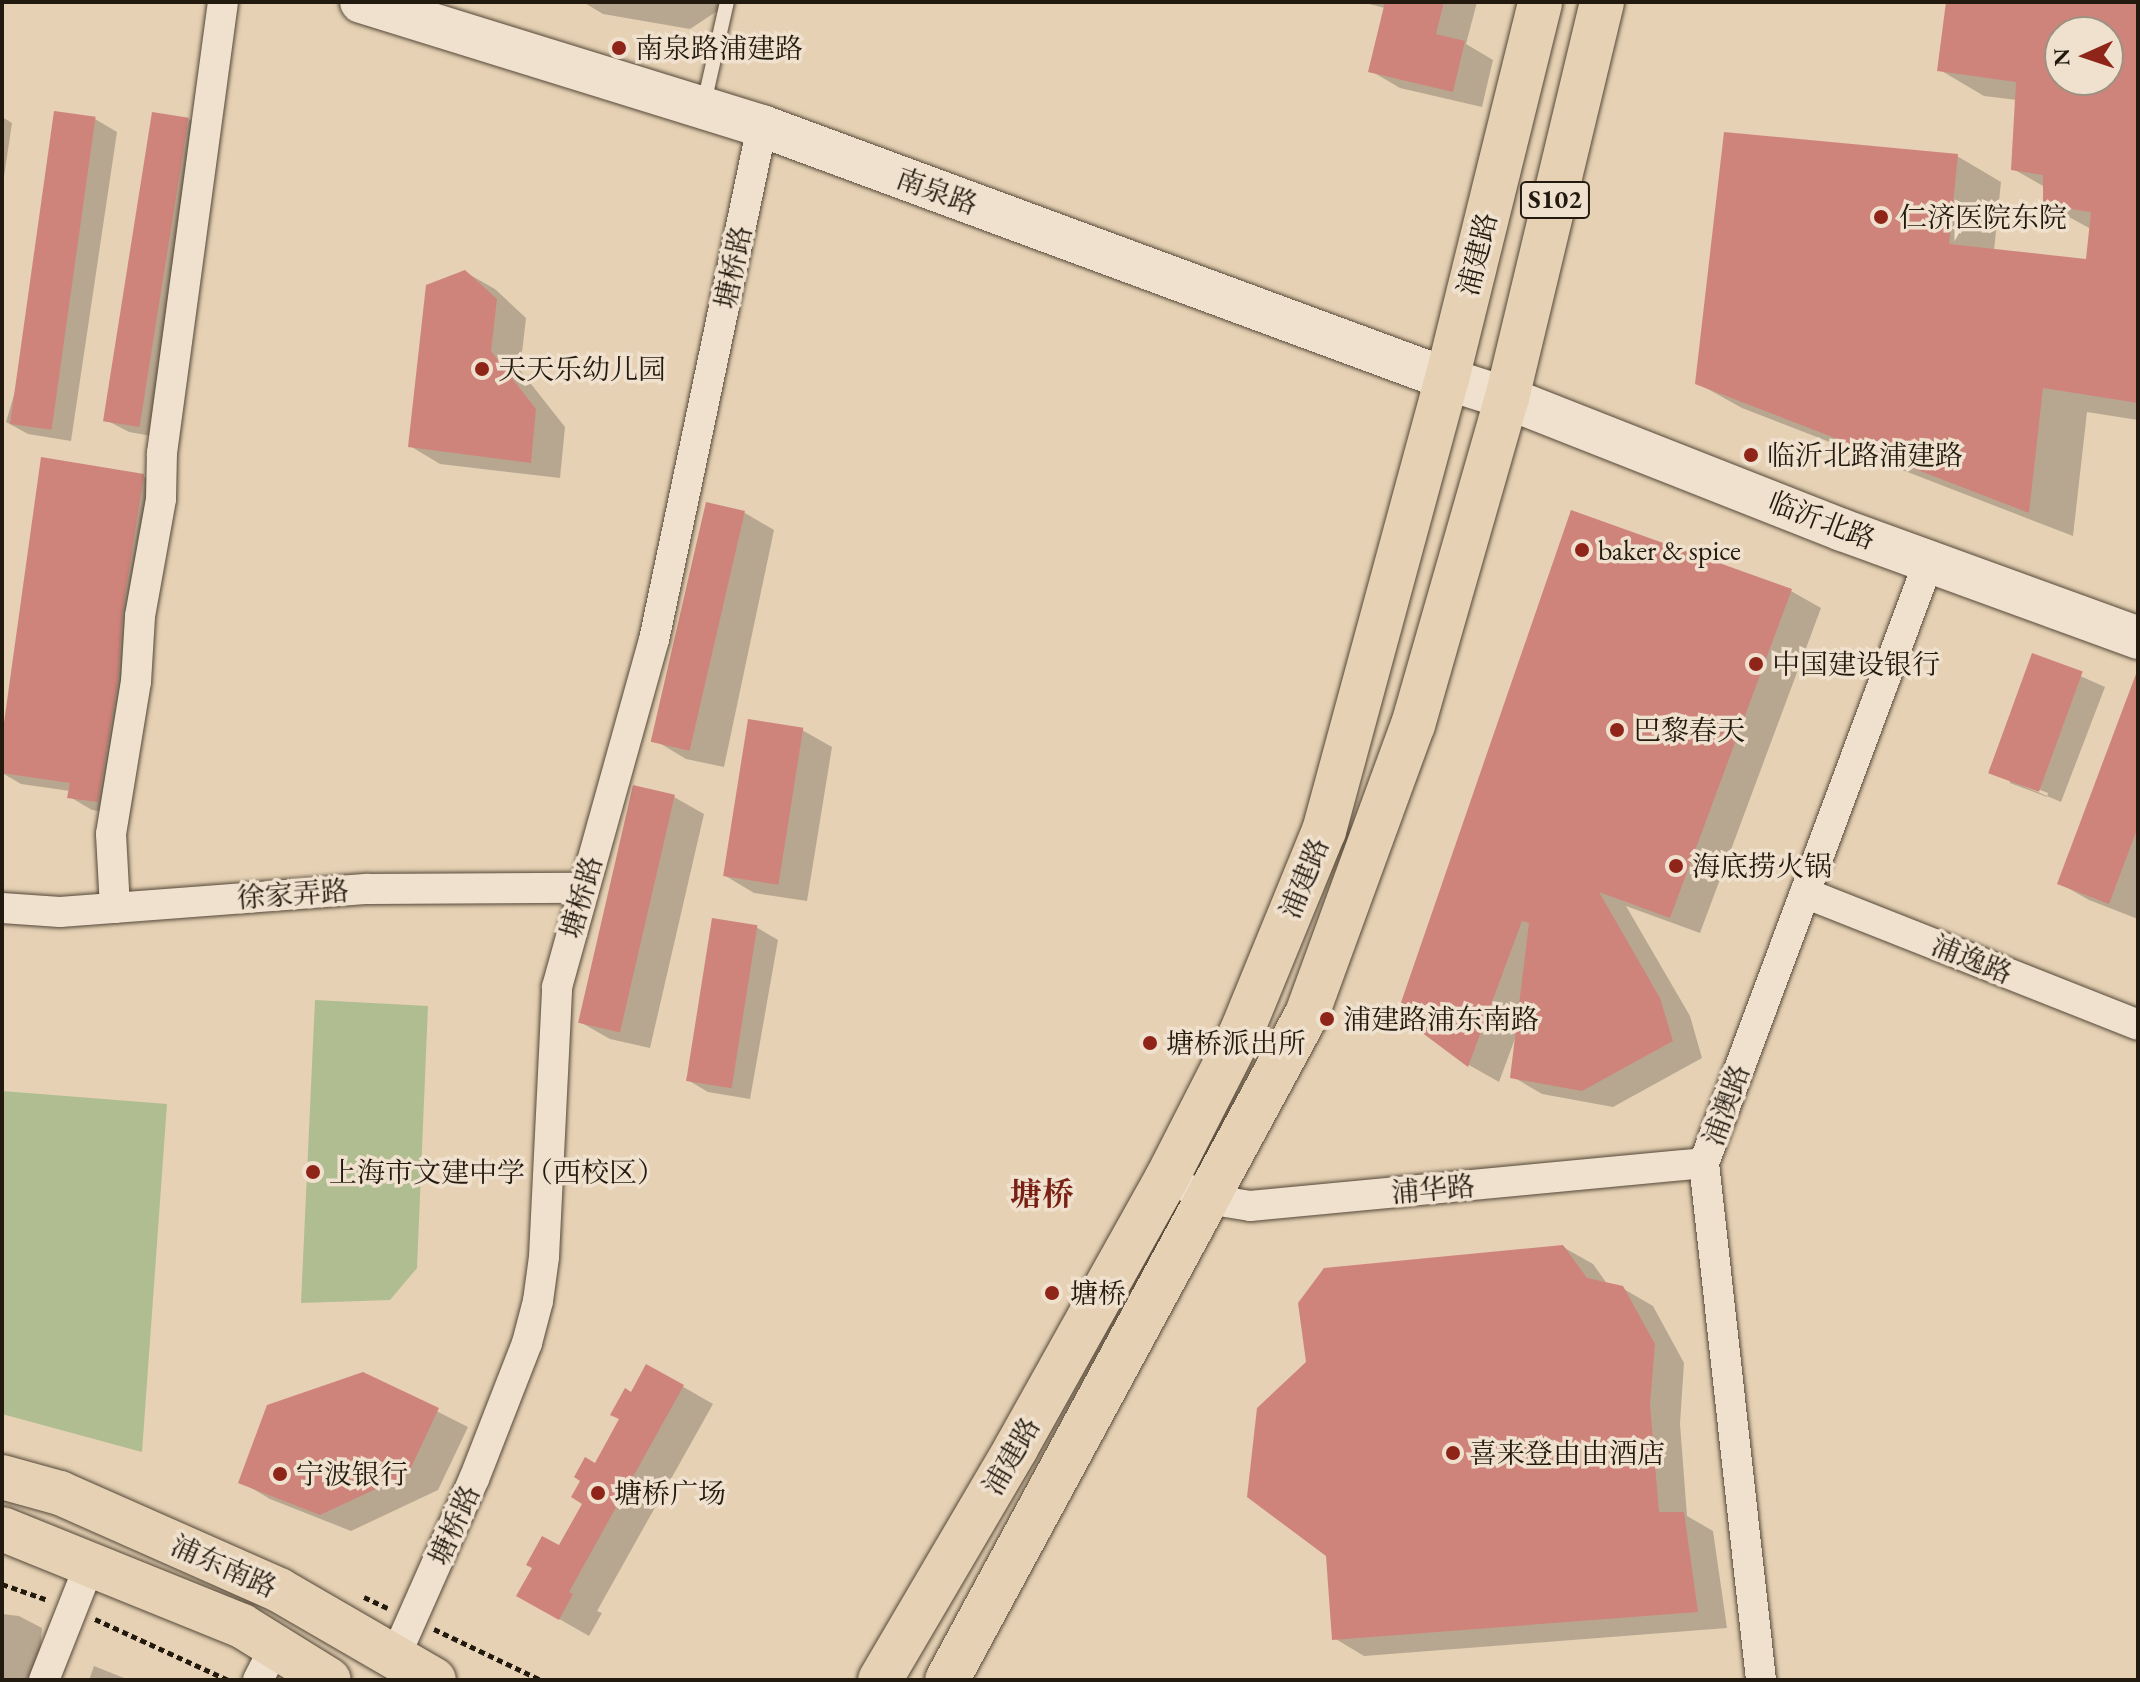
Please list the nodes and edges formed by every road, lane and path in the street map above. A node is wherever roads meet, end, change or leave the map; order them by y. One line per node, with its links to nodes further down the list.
1 (223, 2): 15 (street)
2 (361, 2): 6 (street, 南泉路)
3 (727, 2): 6 (lane)
4 (1540, 2): 8 (main road, 浦建路 / S102)
5 (1602, 2): 9 (main road, 浦建路 / S102)
6 (704, 105): 7 (street, 南泉路)
7 (762, 126): 8 (street, 南泉路); 12 (street, 塘桥路)
8 (1447, 379): 9 (street, 南泉路); 18 (main road, 浦建路 / S102)
9 (1507, 398): 10 (street, 临沂北路); 19 (main road, 浦建路 / S102)
10 (1929, 561): 11 (street, 临沂北路); 13 (street, 浦澳路)
11 (2138, 638)
12 (584, 888): 15 (street, 徐家弄路); 25 (street, 塘桥路)
13 (1805, 893): 16 (street, 浦逸路); 17 (street, 浦澳路)
14 (2, 908): 15 (street, 徐家弄路)
15 (115, 908)
16 (2138, 1025)
17 (1704, 1163): 19 (street, 浦华路); 33 (street, 浦澳路)
18 (1167, 1178): 19 (street, 浦华路); 31 (main road, 浦建路 / S102)
19 (1207, 1199): 32 (main road, 浦建路 / S102)
20 (2, 1477): 25 (main road, 浦东南路)
21 (2, 1529): 22 (main road, 浦东南路)
22 (90, 1564): 24 (street); 26 (main road, 浦东南路)
23 (2, 1584): 24 (path)
24 (71, 1608): 27 (street); 28 (path)
25 (395, 1657): 30 (main road, 浦东南路)
26 (267, 1663): 29 (main road, 浦东南路)
27 (44, 1680)
28 (228, 1680)
29 (329, 1680)
30 (434, 1680)
31 (880, 1680)
32 (947, 1680)
33 (1761, 1680)

